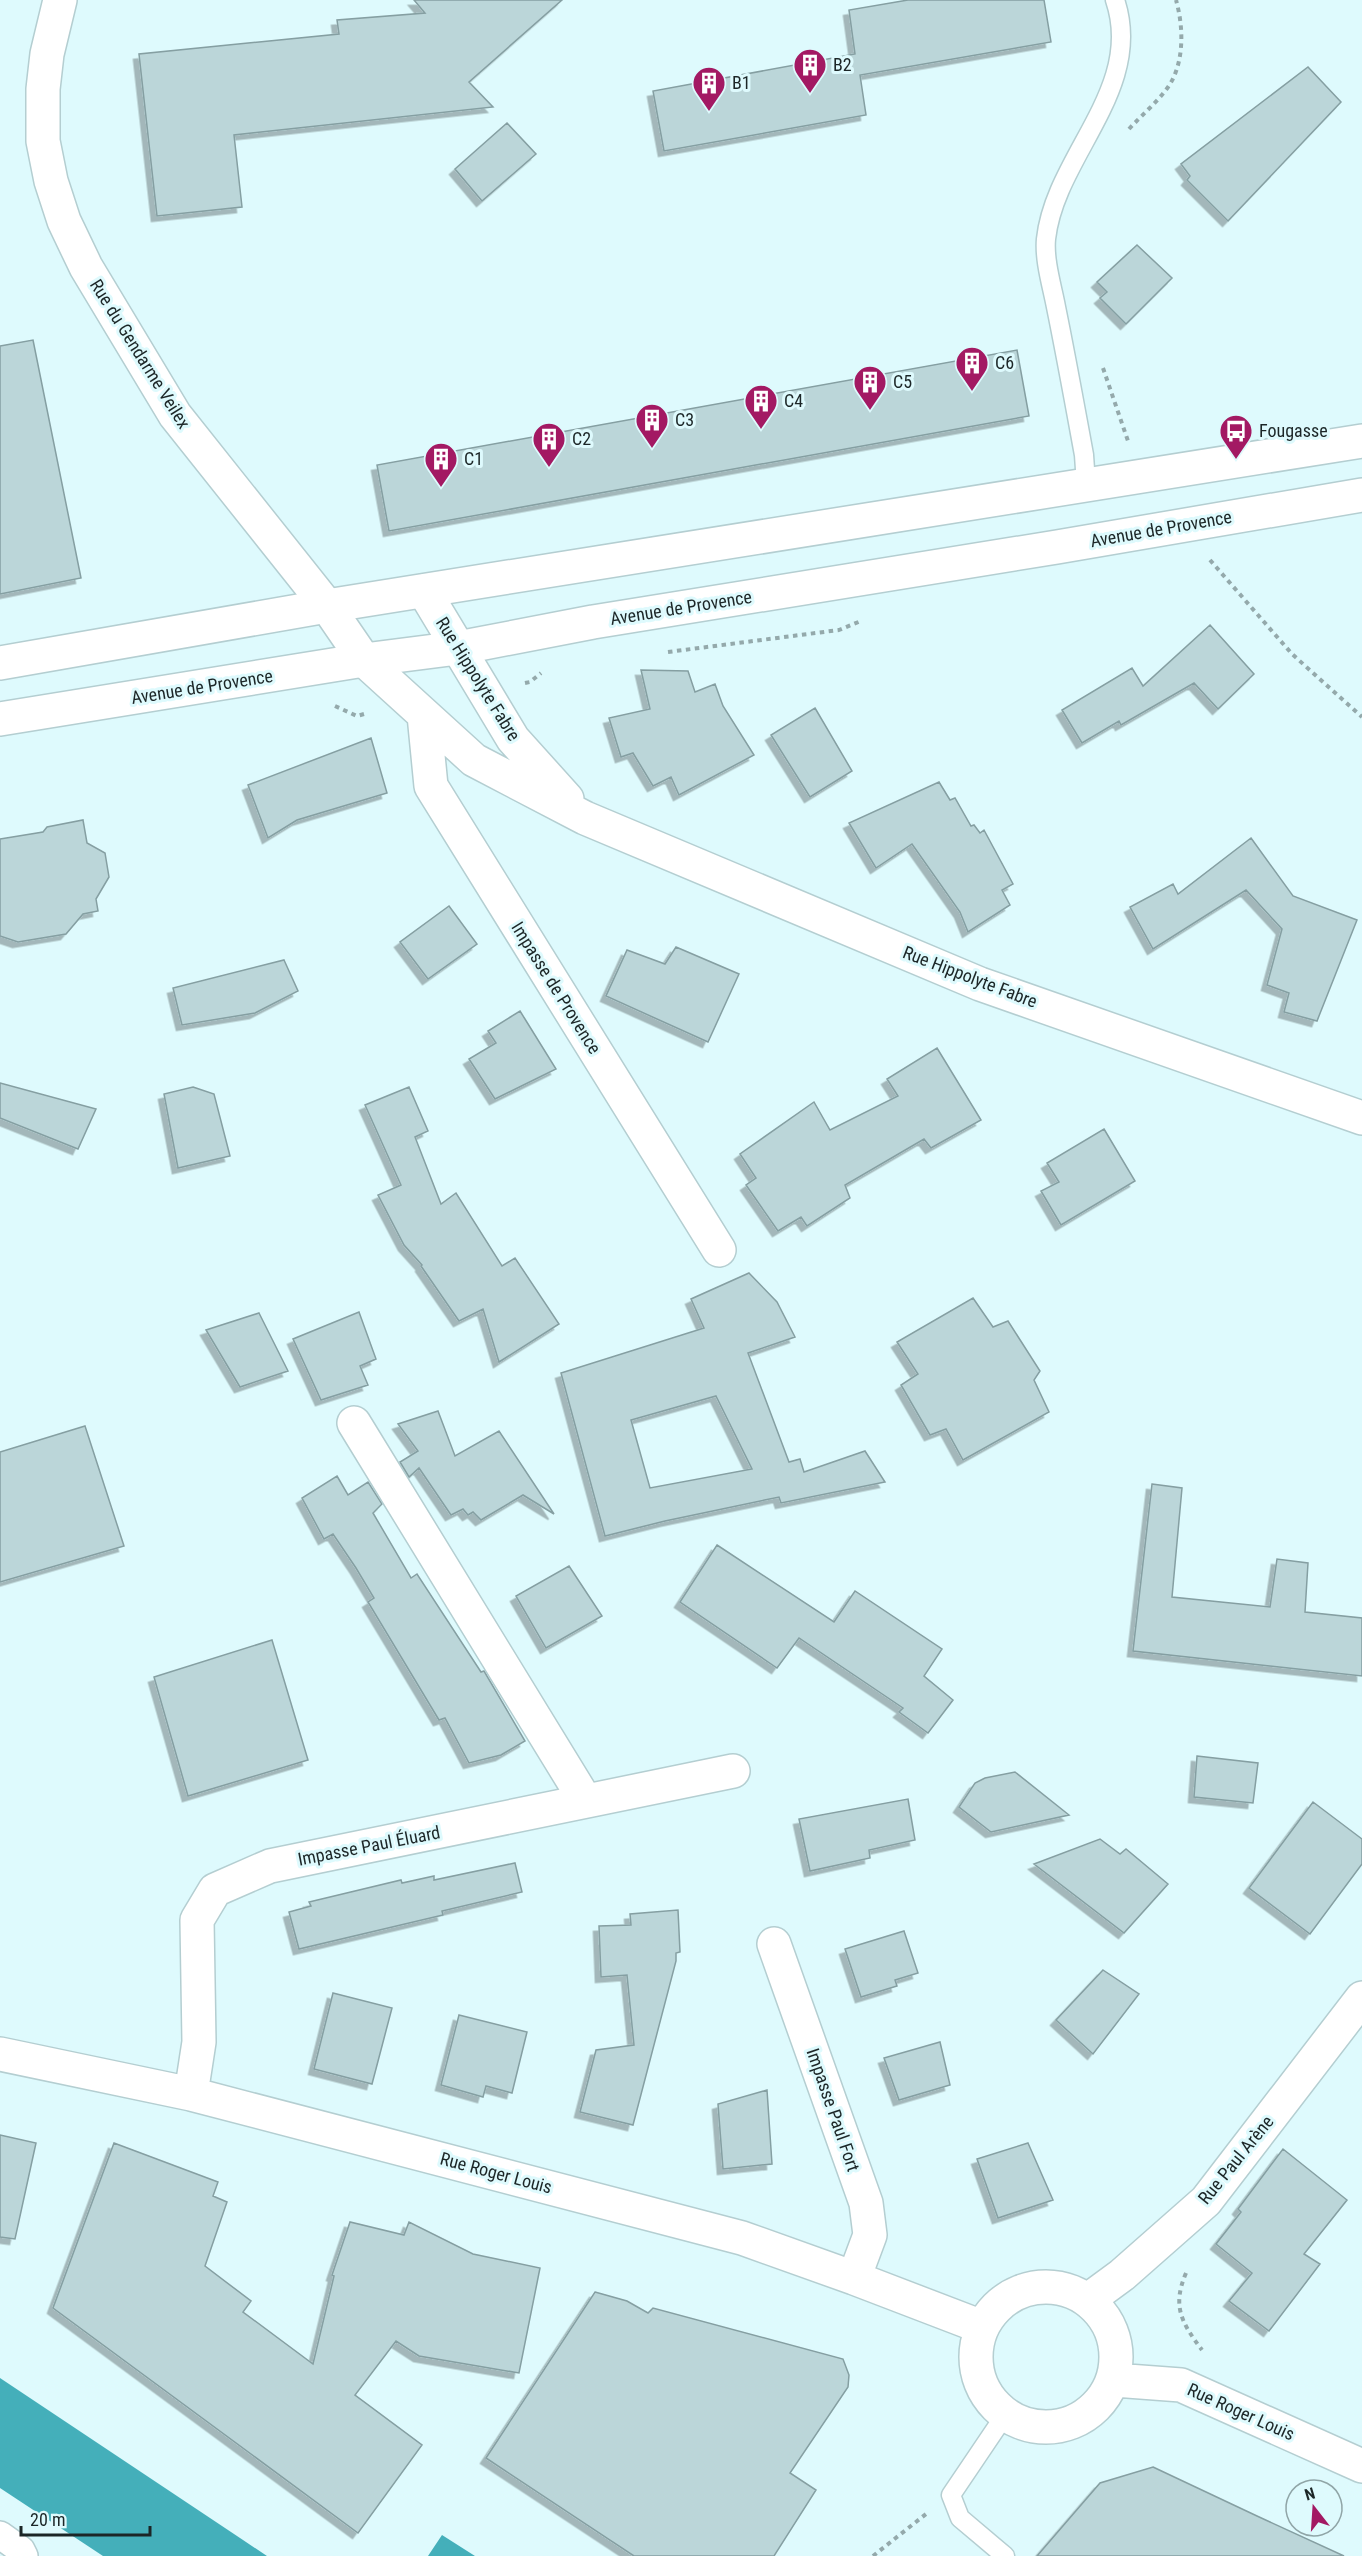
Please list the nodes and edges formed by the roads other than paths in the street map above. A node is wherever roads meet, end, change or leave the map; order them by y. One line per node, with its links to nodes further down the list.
1 (60, 0): 7 (street, Rue du Gendarme Veilex)
2 (1115, 0): 4 (lane)
3 (1362, 441): 4 (street)
4 (1086, 484): 6 (street)
5 (1362, 495): 8 (street, Avenue de Provence)
6 (424, 591): 7 (street); 8 (street, Rue Hippolyte Fabre)
7 (327, 606): 9 (street, Rue du Gendarme Veilex); 10 (street)
8 (458, 648): 9 (street, Avenue de Provence); 13 (street, Rue Hippolyte Fabre)
9 (364, 660): 11 (street, Rue Hippolyte Fabre); 12 (street, Avenue de Provence)
10 (0, 663)
11 (424, 715): 13 (street, Rue Hippolyte Fabre); 15 (street, Impasse de Provence)
12 (0, 719)
13 (585, 818): 14 (street, Rue Hippolyte Fabre)
14 (1362, 1118)
15 (719, 1250)
16 (354, 1423): 18 (street)
17 (733, 1772): 18 (street, Impasse Paul Éluard)
18 (585, 1800): 22 (street, Impasse Paul Éluard)
19 (774, 1944): 23 (street, Impasse Paul Fort)
20 (1362, 1998): 24 (street, Rue Paul Arène)
21 (0, 2054): 22 (street, Rue Roger Louis)
22 (191, 2094): 23 (street, Rue Roger Louis)
23 (854, 2278): 25 (street, Rue Roger Louis)
24 (1088, 2300): 25 (street); 26 (street)
25 (982, 2327): 27 (street)
26 (1114, 2380): 27 (street); 28 (street, Rue Roger Louis)
27 (1005, 2415): 31 (lane)
28 (1362, 2466)
29 (0, 2535): 30 (street)
30 (24, 2556)
31 (1005, 2556)

